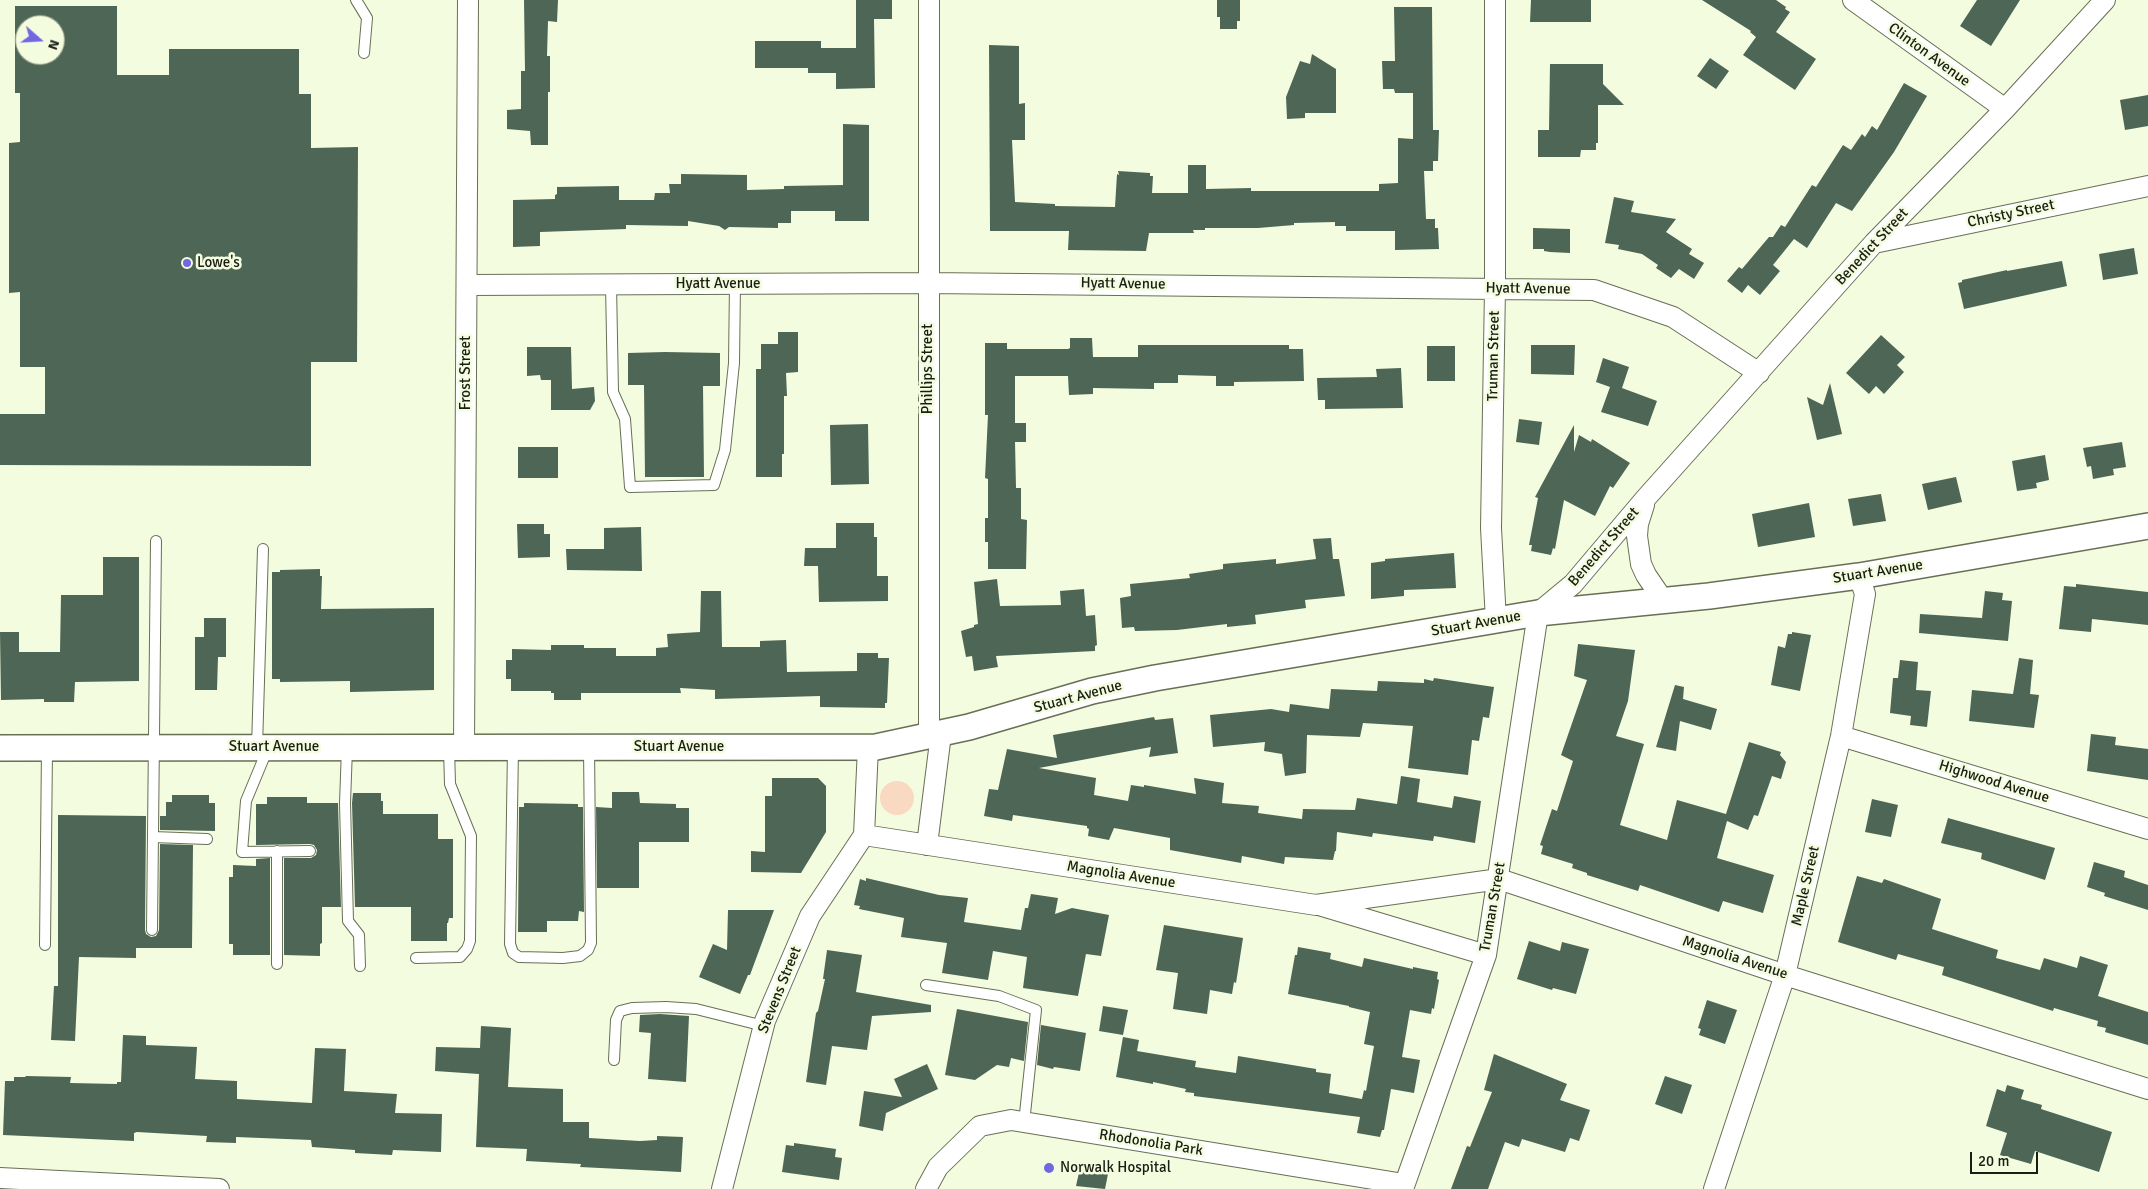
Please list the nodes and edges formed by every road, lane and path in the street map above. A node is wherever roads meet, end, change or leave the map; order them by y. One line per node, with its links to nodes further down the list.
1 (356, 0): 7 (lane)
2 (468, 0): 14 (street, Frost Street)
3 (929, 0): 11 (street, Phillips Street)
4 (1495, 0): 15 (street, Truman Street)
5 (1853, 0): 8 (street, Clinton Avenue)
6 (2105, 0): 8 (street, Benedict Street)
7 (364, 53)
8 (2005, 109): 10 (street, Benedict Street)
9 (2148, 186): 10 (street, Christy Street)
10 (1874, 243): 16 (street, Benedict Street)
11 (928, 283): 13 (street, Hyatt Avenue); 15 (street, Hyatt Avenue); 25 (street, Phillips Street)
12 (611, 284): 13 (street, Hyatt Avenue); 13 (lane); 14 (street, Hyatt Avenue)
13 (734, 284)
14 (466, 285): 29 (street, Frost Street)
15 (1495, 288): 16 (street, Hyatt Avenue); 24 (street, Truman Street)
16 (1759, 373): 17 (street, Benedict Street)
17 (1645, 499): 22 (street, Benedict Street); 23 (street, Benedict Street)
18 (2148, 526): 21 (street, Stuart Avenue)
19 (156, 541): 35 (lane)
20 (263, 549): 27 (lane)
21 (1859, 576): 22 (street, Stuart Avenue); 26 (street, Maple Street)
22 (1663, 600): 23 (street, Stuart Avenue)
23 (1538, 613): 24 (street, Stuart Avenue); 43 (street, Truman Street)
24 (1496, 621): 25 (street, Stuart Avenue)
25 (935, 735): 32 (street, Stuart Avenue); 40 (street)
26 (1841, 736): 36 (street, Highwood Avenue); 51 (street, Maple Street)
27 (263, 747): 28 (street, Stuart Avenue); 35 (street, Stuart Avenue); 41 (lane)
28 (347, 747): 29 (street, Stuart Avenue); 50 (lane)
29 (456, 747): 30 (street, Stuart Avenue); 48 (lane)
30 (513, 747): 31 (street, Stuart Avenue); 31 (lane)
31 (588, 747): 32 (street, Stuart Avenue)
32 (868, 747): 37 (street)
33 (0, 748): 34 (street, Stuart Avenue)
34 (47, 748): 35 (street, Stuart Avenue); 46 (lane)
35 (154, 748): 38 (lane)
36 (2148, 829)
37 (864, 835): 40 (street); 53 (street, Stevens Street)
38 (153, 837): 39 (lane); 45 (lane)
39 (207, 839)
40 (927, 845): 44 (street, Magnolia Avenue)
41 (277, 851): 42 (lane); 49 (lane)
42 (310, 851)
43 (1499, 879): 44 (street, Magnolia Avenue); 47 (street, Truman Street); 51 (street, Magnolia Avenue)
44 (1316, 905): 47 (street, Magnolia Avenue)
45 (152, 930)
46 (45, 944)
47 (1486, 955): 58 (street, Truman Street)
48 (416, 958)
49 (277, 964)
50 (360, 966)
51 (1785, 975): 55 (street, Magnolia Avenue); 62 (street, Maple Street)
52 (926, 985): 56 (lane)
53 (764, 1026): 54 (lane); 60 (street, Stevens Street)
54 (614, 1060)
55 (2148, 1089)
56 (1024, 1123): 58 (street, Rhodonolia Park); 61 (street, Rhodonolia Park)
57 (0, 1178): 59 (street)
58 (1404, 1187)
59 (219, 1189)
60 (722, 1189)
61 (926, 1189)
62 (1714, 1189)

